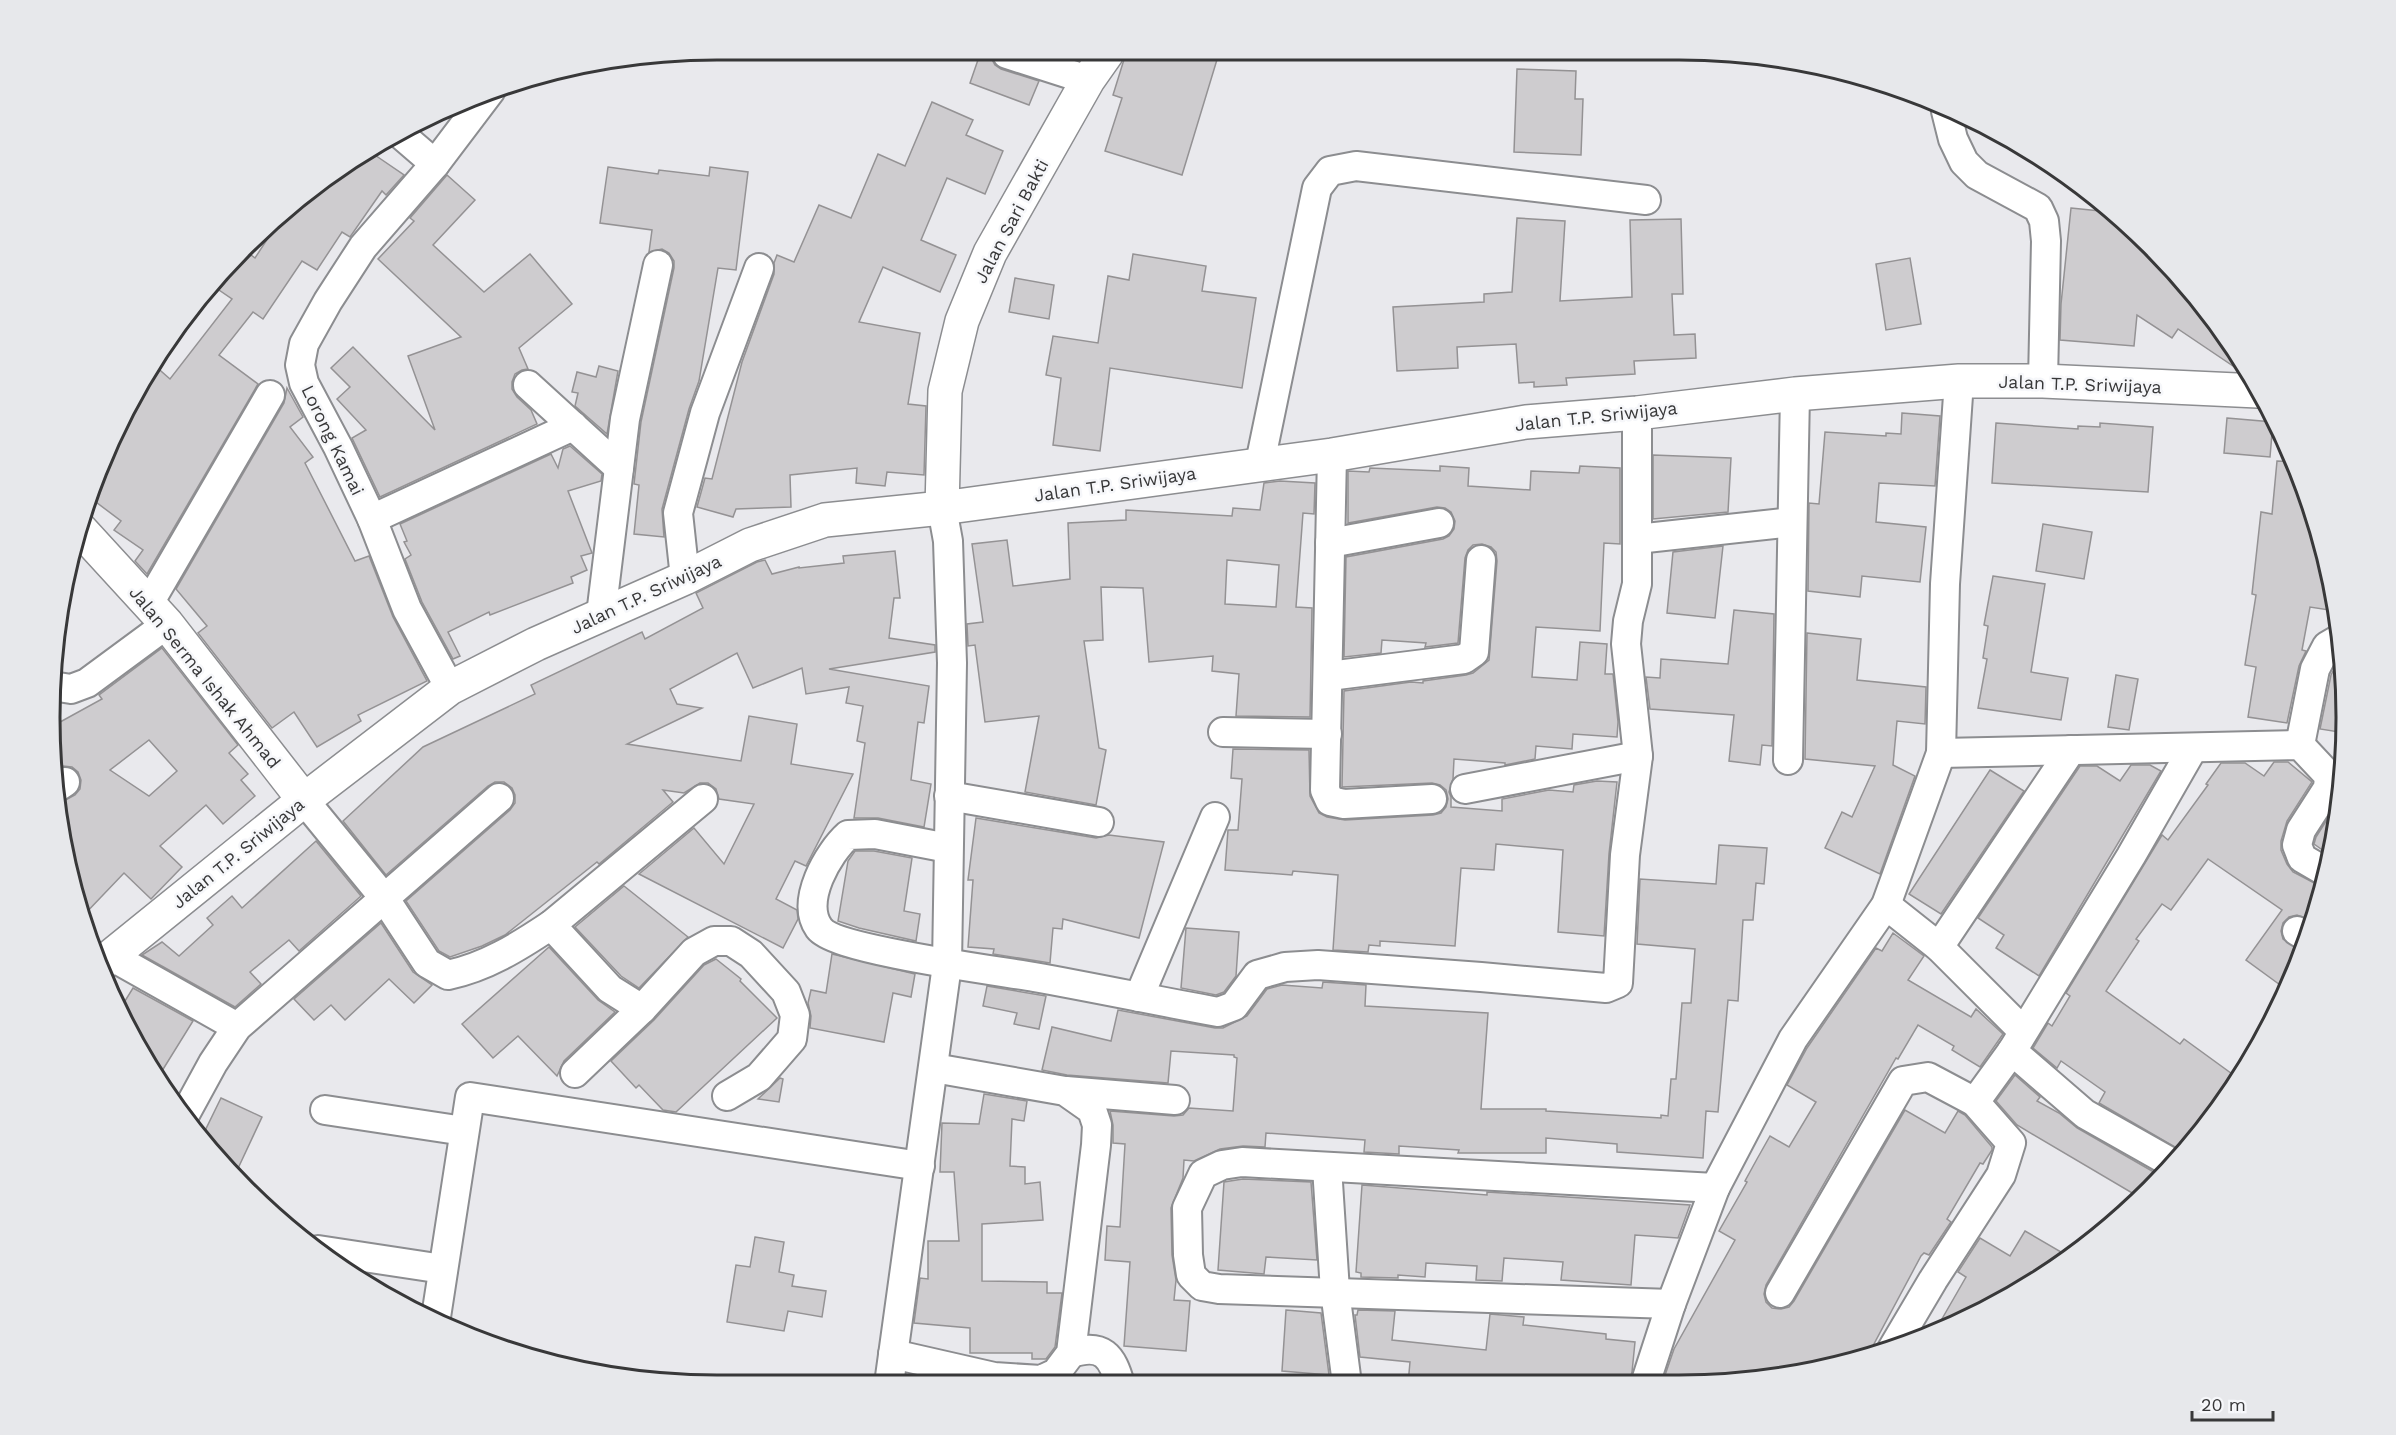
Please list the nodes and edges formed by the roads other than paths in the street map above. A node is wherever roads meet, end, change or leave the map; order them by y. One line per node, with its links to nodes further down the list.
1 (1026, 60): 3 (street)
2 (1102, 60): 3 (main road, Jalan Sari Bakti)
3 (1088, 80): 22 (main road, Jalan Sari Bakti)
4 (480, 105): 7 (street, Lorong Kamai)
5 (1948, 118): 12 (street)
6 (407, 139): 7 (street)
7 (435, 164): 23 (street, Lorong Kamai)
8 (1646, 200): 20 (street)
9 (658, 265): 21 (street)
10 (759, 268): 30 (street)
11 (1959, 381): 12 (main road, Jalan T.P. Sriwijaya); 15 (main road, Jalan T.P. Sriwijaya); 42 (street)
12 (2043, 381): 14 (main road, Jalan T.P. Sriwijaya)
13 (528, 385): 18 (street)
14 (2249, 391)
15 (1795, 394): 17 (main road, Jalan T.P. Sriwijaya); 24 (street)
16 (270, 395): 31 (street)
17 (1637, 412): 19 (main road, Jalan T.P. Sriwijaya); 27 (street)
18 (573, 426): 21 (street); 23 (street)
19 (1332, 455): 20 (main road, Jalan T.P. Sriwijaya); 28 (street)
20 (1260, 464): 22 (main road, Jalan T.P. Sriwijaya)
21 (619, 468): 32 (street)
22 (942, 508): 30 (main road, Jalan T.P. Sriwijaya); 46 (street)
23 (372, 519): 36 (street, Lorong Kamai)
24 (1792, 522): 27 (street); 44 (street)
25 (1439, 523): 28 (street)
26 (86, 535): 31 (main road, Jalan Serma Ishak Ahmad)
27 (1637, 539): 43 (street)
28 (1330, 543): 34 (street)
29 (1481, 560): 34 (street)
30 (685, 578): 32 (main road, Jalan T.P. Sriwijaya)
31 (157, 614): 35 (street); 50 (main road, Jalan Serma Ishak Ahmad)
32 (601, 615): 36 (main road, Jalan T.P. Sriwijaya)
33 (2331, 643): 39 (street)
34 (1329, 676): 38 (street)
35 (61, 687)
36 (450, 688): 50 (main road, Jalan T.P. Sriwijaya)
37 (1223, 732): 38 (street)
38 (1327, 734): 49 (street)
39 (2300, 745): 40 (street); 54 (street)
40 (2193, 748): 41 (street); 65 (street)
41 (2072, 750): 42 (street); 58 (street)
42 (1941, 753): 56 (street)
43 (1638, 756): 45 (street); 62 (street)
44 (1788, 760)
45 (1465, 789)
46 (949, 796): 52 (street); 53 (street)
47 (498, 798): 55 (street)
48 (703, 799): 57 (street)
49 (1432, 799)
50 (304, 800): 55 (street); 59 (main road, Jalan T.P. Sriwijaya)
51 (1215, 817): 62 (street)
52 (1099, 822)
53 (948, 848): 61 (street); 61 (street)
54 (2318, 868)
55 (385, 899): 57 (street); 64 (street)
56 (1886, 904): 58 (street); 78 (street)
57 (551, 925): 63 (street)
58 (1939, 947): 65 (street)
59 (106, 959)
60 (107, 961): 64 (street)
61 (947, 965): 62 (street); 66 (street)
62 (1139, 997)
63 (642, 1009): 67 (street); 69 (street)
64 (237, 1027): 72 (street)
65 (2017, 1041): 71 (street); 75 (street)
66 (934, 1068): 68 (street); 76 (street)
67 (575, 1073)
68 (1065, 1091): 70 (street); 86 (street)
69 (727, 1095)
70 (1175, 1100)
71 (1975, 1102): 82 (street); 85 (street)
72 (189, 1108)
73 (325, 1110): 74 (street)
74 (464, 1131): 76 (street); 80 (street)
75 (2165, 1159)
76 (920, 1166): 87 (street)
77 (1327, 1167): 78 (street); 81 (street); 81 (street)
78 (1715, 1188): 83 (street)
79 (336, 1253): 80 (street)
80 (443, 1269): 84 (street)
81 (1335, 1291): 83 (street); 92 (street)
82 (1780, 1293)
83 (1671, 1304): 93 (street)
84 (437, 1312)
85 (1900, 1336)
86 (1071, 1353): 90 (street); 91 (street)
87 (893, 1354): 88 (street); 89 (street)
88 (890, 1375)
89 (985, 1375)
90 (1052, 1375)
91 (1117, 1375)
92 (1346, 1375)
93 (1648, 1375)

